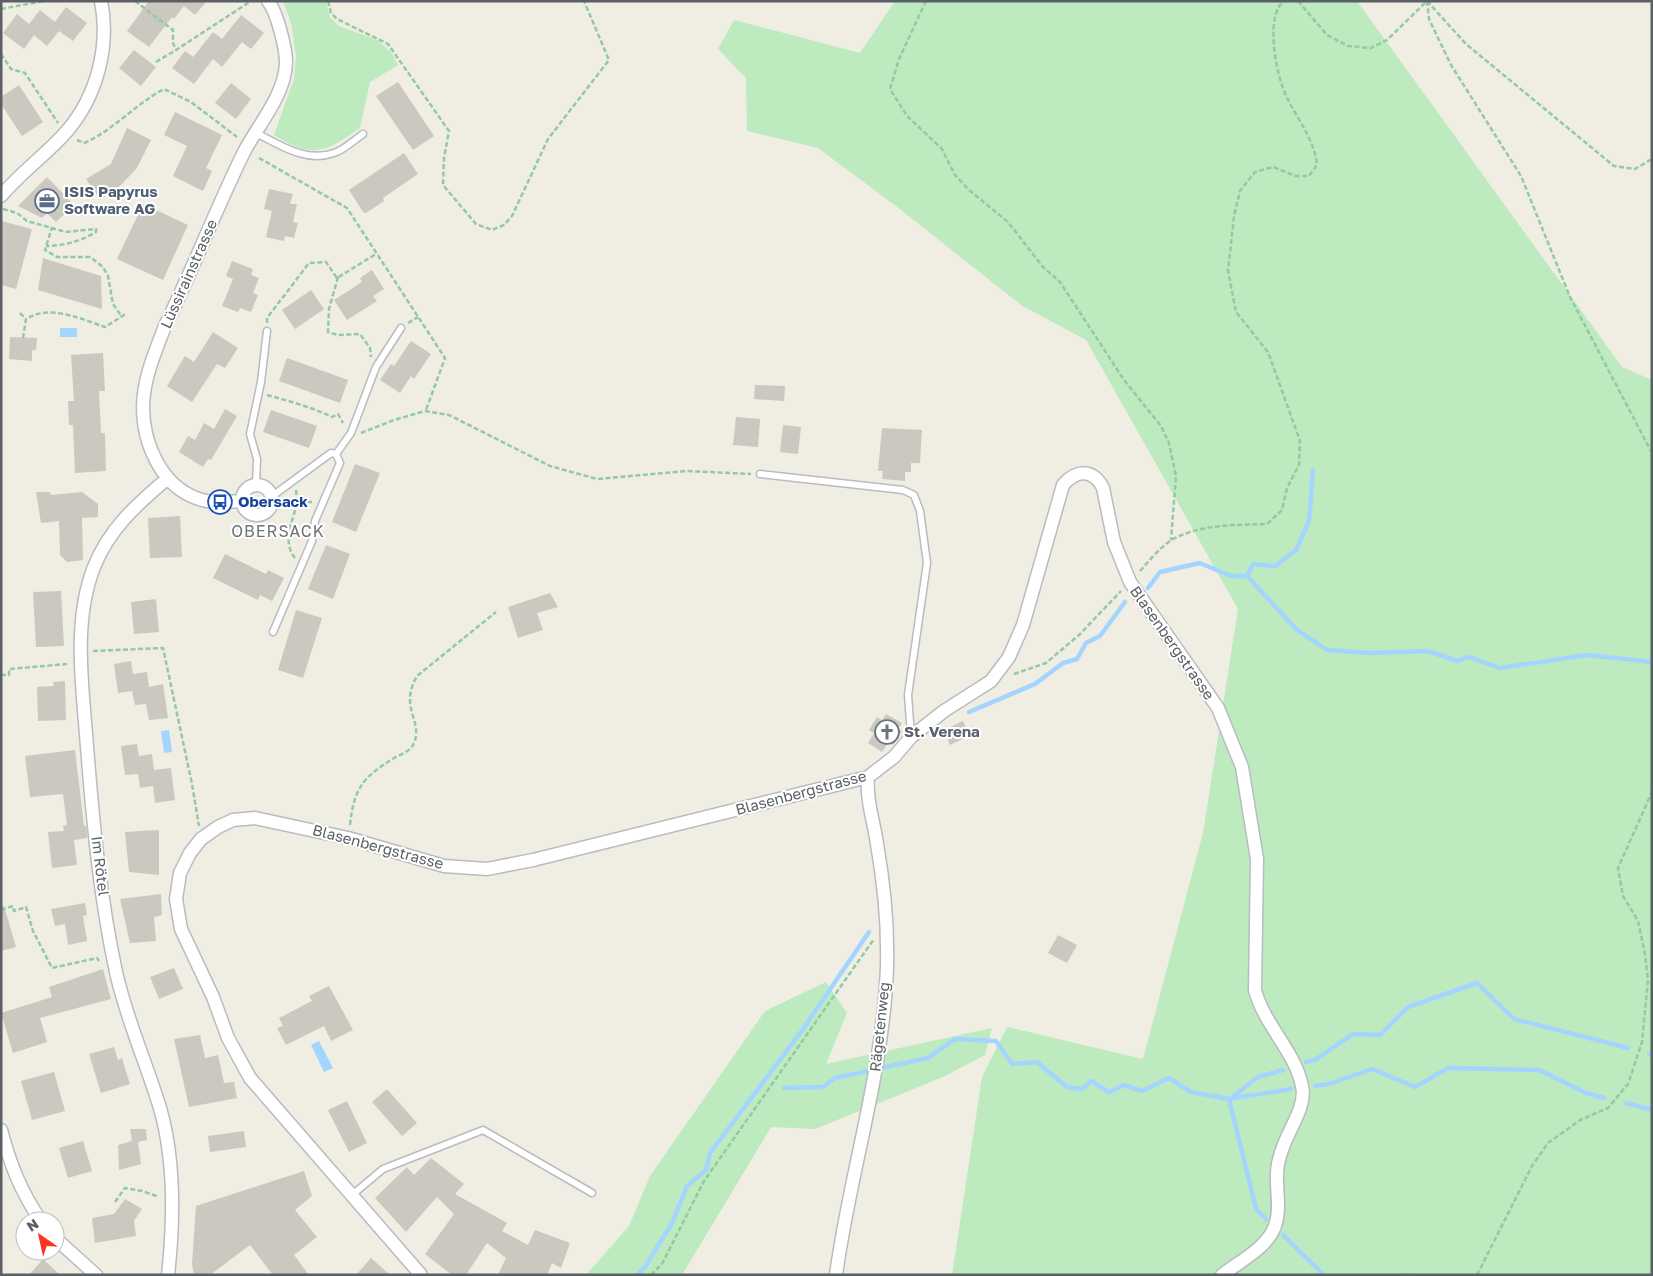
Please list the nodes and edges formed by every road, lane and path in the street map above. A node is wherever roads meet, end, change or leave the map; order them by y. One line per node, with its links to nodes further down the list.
1 (44, 1): 12 (path)
2 (101, 1): 23 (street)
3 (135, 1): 13 (path)
4 (251, 1): 13 (path)
5 (268, 1): 17 (street, Lüssirainstrasse)
6 (328, 1): 7 (path)
7 (584, 1)
8 (926, 1): 49 (path)
9 (1284, 1): 49 (path)
10 (1298, 1): 11 (path)
11 (1427, 1): 22 (path); 39 (path)
12 (1, 9)
13 (176, 50): 15 (path)
14 (1, 54): 16 (path)
15 (156, 62)
16 (57, 122)
17 (256, 133): 18 (lane); 42 (street, Lüssirainstrasse)
18 (364, 134)
19 (73, 135): 20 (path)
20 (240, 139)
21 (259, 158): 27 (path)
22 (1652, 159)
23 (1, 196)
24 (5, 210): 25 (path)
25 (52, 227): 26 (path); 26 (path)
26 (46, 246): 30 (path)
27 (376, 254): 28 (path); 36 (path)
28 (338, 277): 32 (path); 34 (path)
29 (20, 313): 30 (path)
30 (26, 319): 33 (path)
31 (400, 328): 38 (lane)
32 (266, 331): 35 (lane)
33 (23, 338)
34 (370, 348)
35 (258, 393): 37 (path); 43 (lane)
36 (426, 411): 38 (path); 41 (path)
37 (345, 428)
38 (351, 433): 40 (lane)
39 (1652, 453)
40 (336, 454): 45 (lane); 50 (lane)
41 (760, 474): 57 (lane)
42 (168, 478): 46 (street, Lüssirainstrasse); 54 (street, Im Rötel)
43 (256, 485): 45 (street); 46 (street)
44 (296, 492): 47 (path)
45 (271, 497): 46 (street, Lüssirainstrasse)
46 (242, 502)
47 (297, 502): 48 (path); 50 (path)
48 (314, 502)
49 (1172, 540): 51 (path)
50 (302, 563): 53 (lane)
51 (1130, 582): 56 (path); 56 (street, Blasenbergstrasse); 77 (street, Blasenbergstrasse)
52 (496, 612): 60 (path)
53 (273, 632)
54 (81, 657): 55 (path); 61 (path); 73 (street, Im Rötel)
55 (1, 675)
56 (991, 682): 57 (street, Blasenbergstrasse)
57 (911, 737): 58 (street, Blasenbergstrasse)
58 (868, 777): 60 (street, Blasenbergstrasse); 63 (street, Rägetenweg)
59 (1652, 792): 78 (path)
60 (348, 838): 61 (street, Blasenbergstrasse)
61 (201, 840): 67 (street, Blasenbergstrasse)
62 (1, 910): 64 (path)
63 (886, 922): 75 (path); 76 (street, Rägetenweg)
64 (97, 958)
65 (1, 1130): 70 (street)
66 (592, 1193): 67 (lane)
67 (352, 1195): 74 (street, Blasenbergstrasse)
68 (163, 1198): 69 (path)
69 (115, 1202)
70 (34, 1211)
71 (65, 1247): 72 (street)
72 (96, 1275)
73 (168, 1275)
74 (421, 1275)
75 (651, 1275)
76 (836, 1275)
77 (1222, 1275)
78 (1478, 1275)

